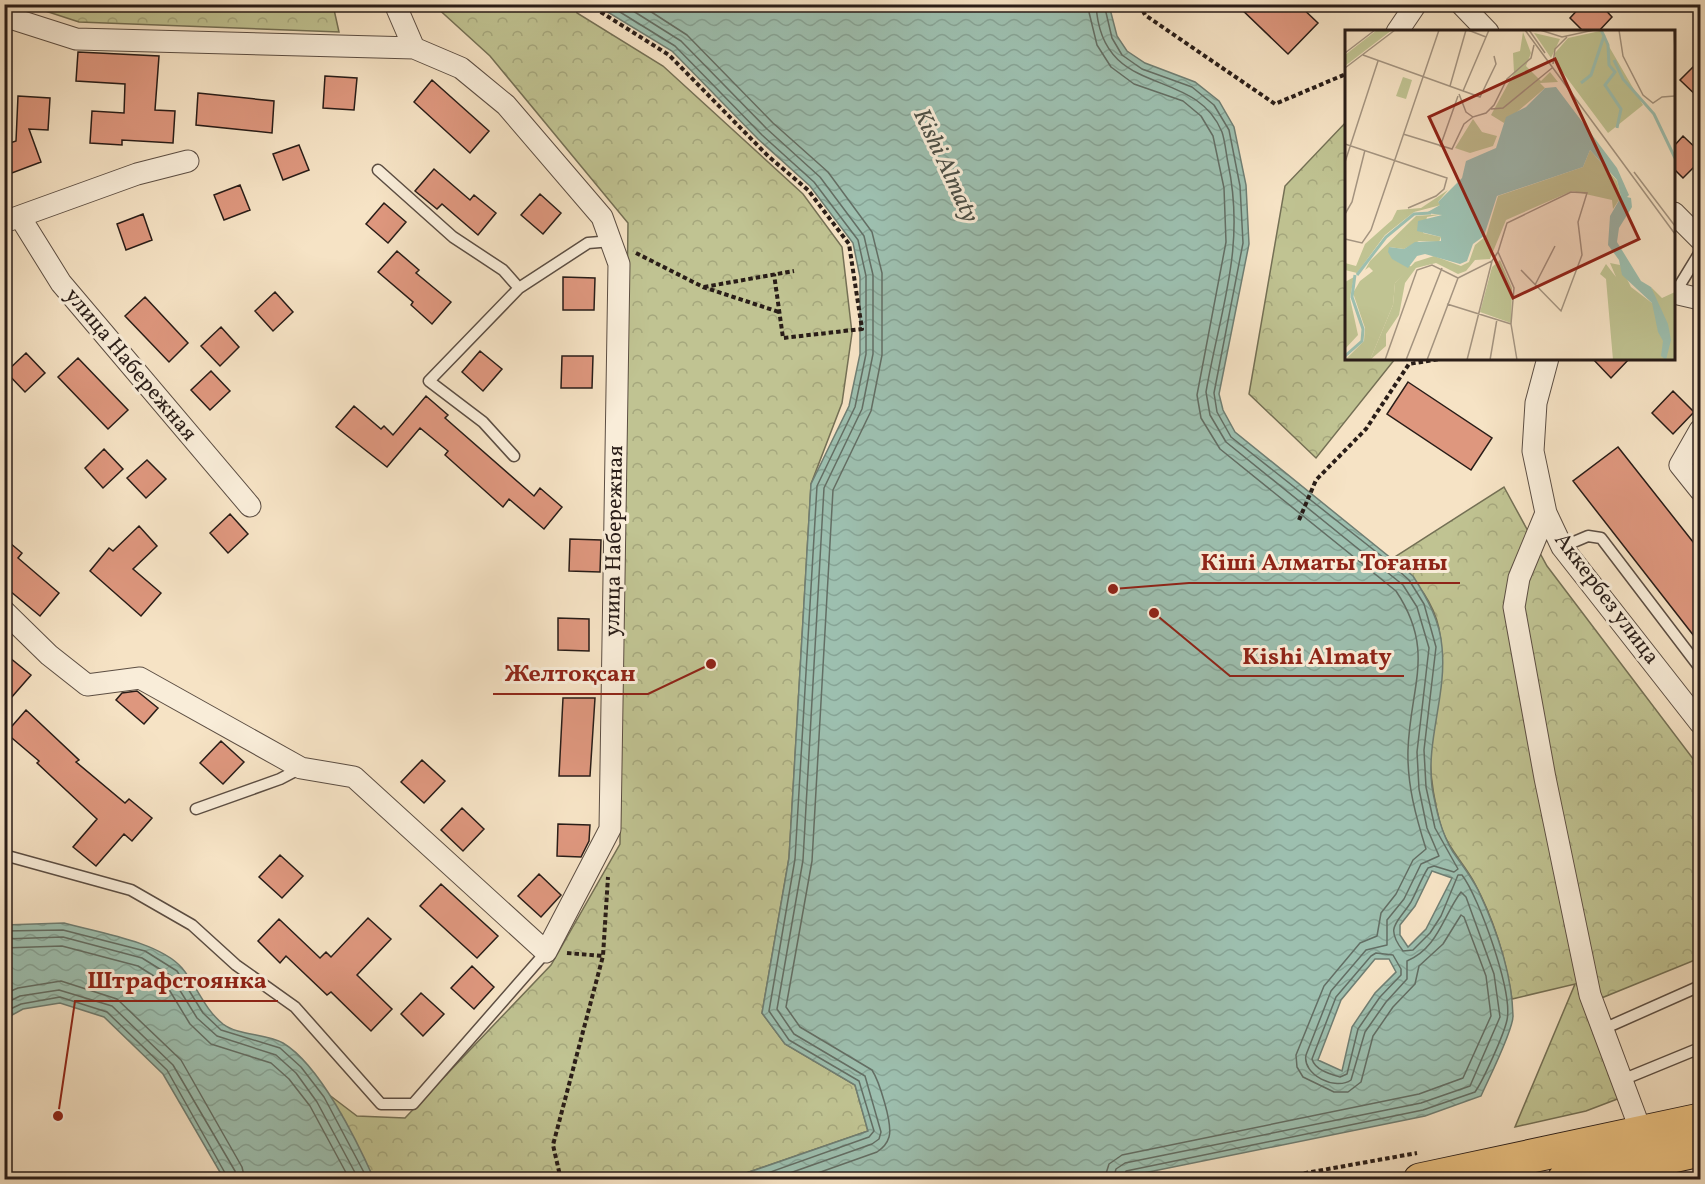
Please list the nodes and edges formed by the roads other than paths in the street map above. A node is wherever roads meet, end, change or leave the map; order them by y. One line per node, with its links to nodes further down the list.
1 (395, 4): 7 (street)
2 (1416, 4): 5 (street)
3 (1461, 4): 6 (street)
4 (4, 16): 7 (street)
5 (1398, 30)
6 (1486, 30)
7 (414, 48): 13 (street, улица Набережная)
8 (188, 161): 11 (street, улица Набережная)
9 (378, 170): 15 (lane)
10 (1675, 214): 12 (street)
11 (12, 219): 23 (street, улица Набережная)
12 (1701, 239)
13 (612, 241): 15 (lane); 32 (street, улица Набережная)
14 (1701, 252): 16 (lane)
15 (519, 288): 21 (lane)
16 (1675, 291)
17 (1675, 293): 18 (street)
18 (1701, 299)
19 (1547, 360): 24 (street, Аккербез улица)
20 (1701, 430): 22 (street)
21 (514, 456)
22 (1701, 490)
23 (250, 506)
24 (1546, 513): 25 (street, Аккербез улица); 34 (street)
25 (1562, 547): 27 (lane); 28 (street, Аккербез улица)
26 (4, 611): 29 (street)
27 (1701, 668)
28 (1701, 723)
29 (301, 768): 30 (lane); 32 (street)
30 (196, 809)
31 (4, 855): 32 (lane)
32 (546, 952)
33 (1701, 986): 34 (lane)
34 (1601, 1030): 36 (street)
35 (1701, 1048): 36 (lane)
36 (1622, 1080): 38 (street)
37 (1701, 1120): 38 (main road)
38 (1642, 1134): 42 (main road)
39 (1701, 1150): 40 (main road)
40 (1667, 1156): 41 (main road); 43 (main road)
41 (1701, 1171)
42 (1420, 1179)
43 (1564, 1179)

